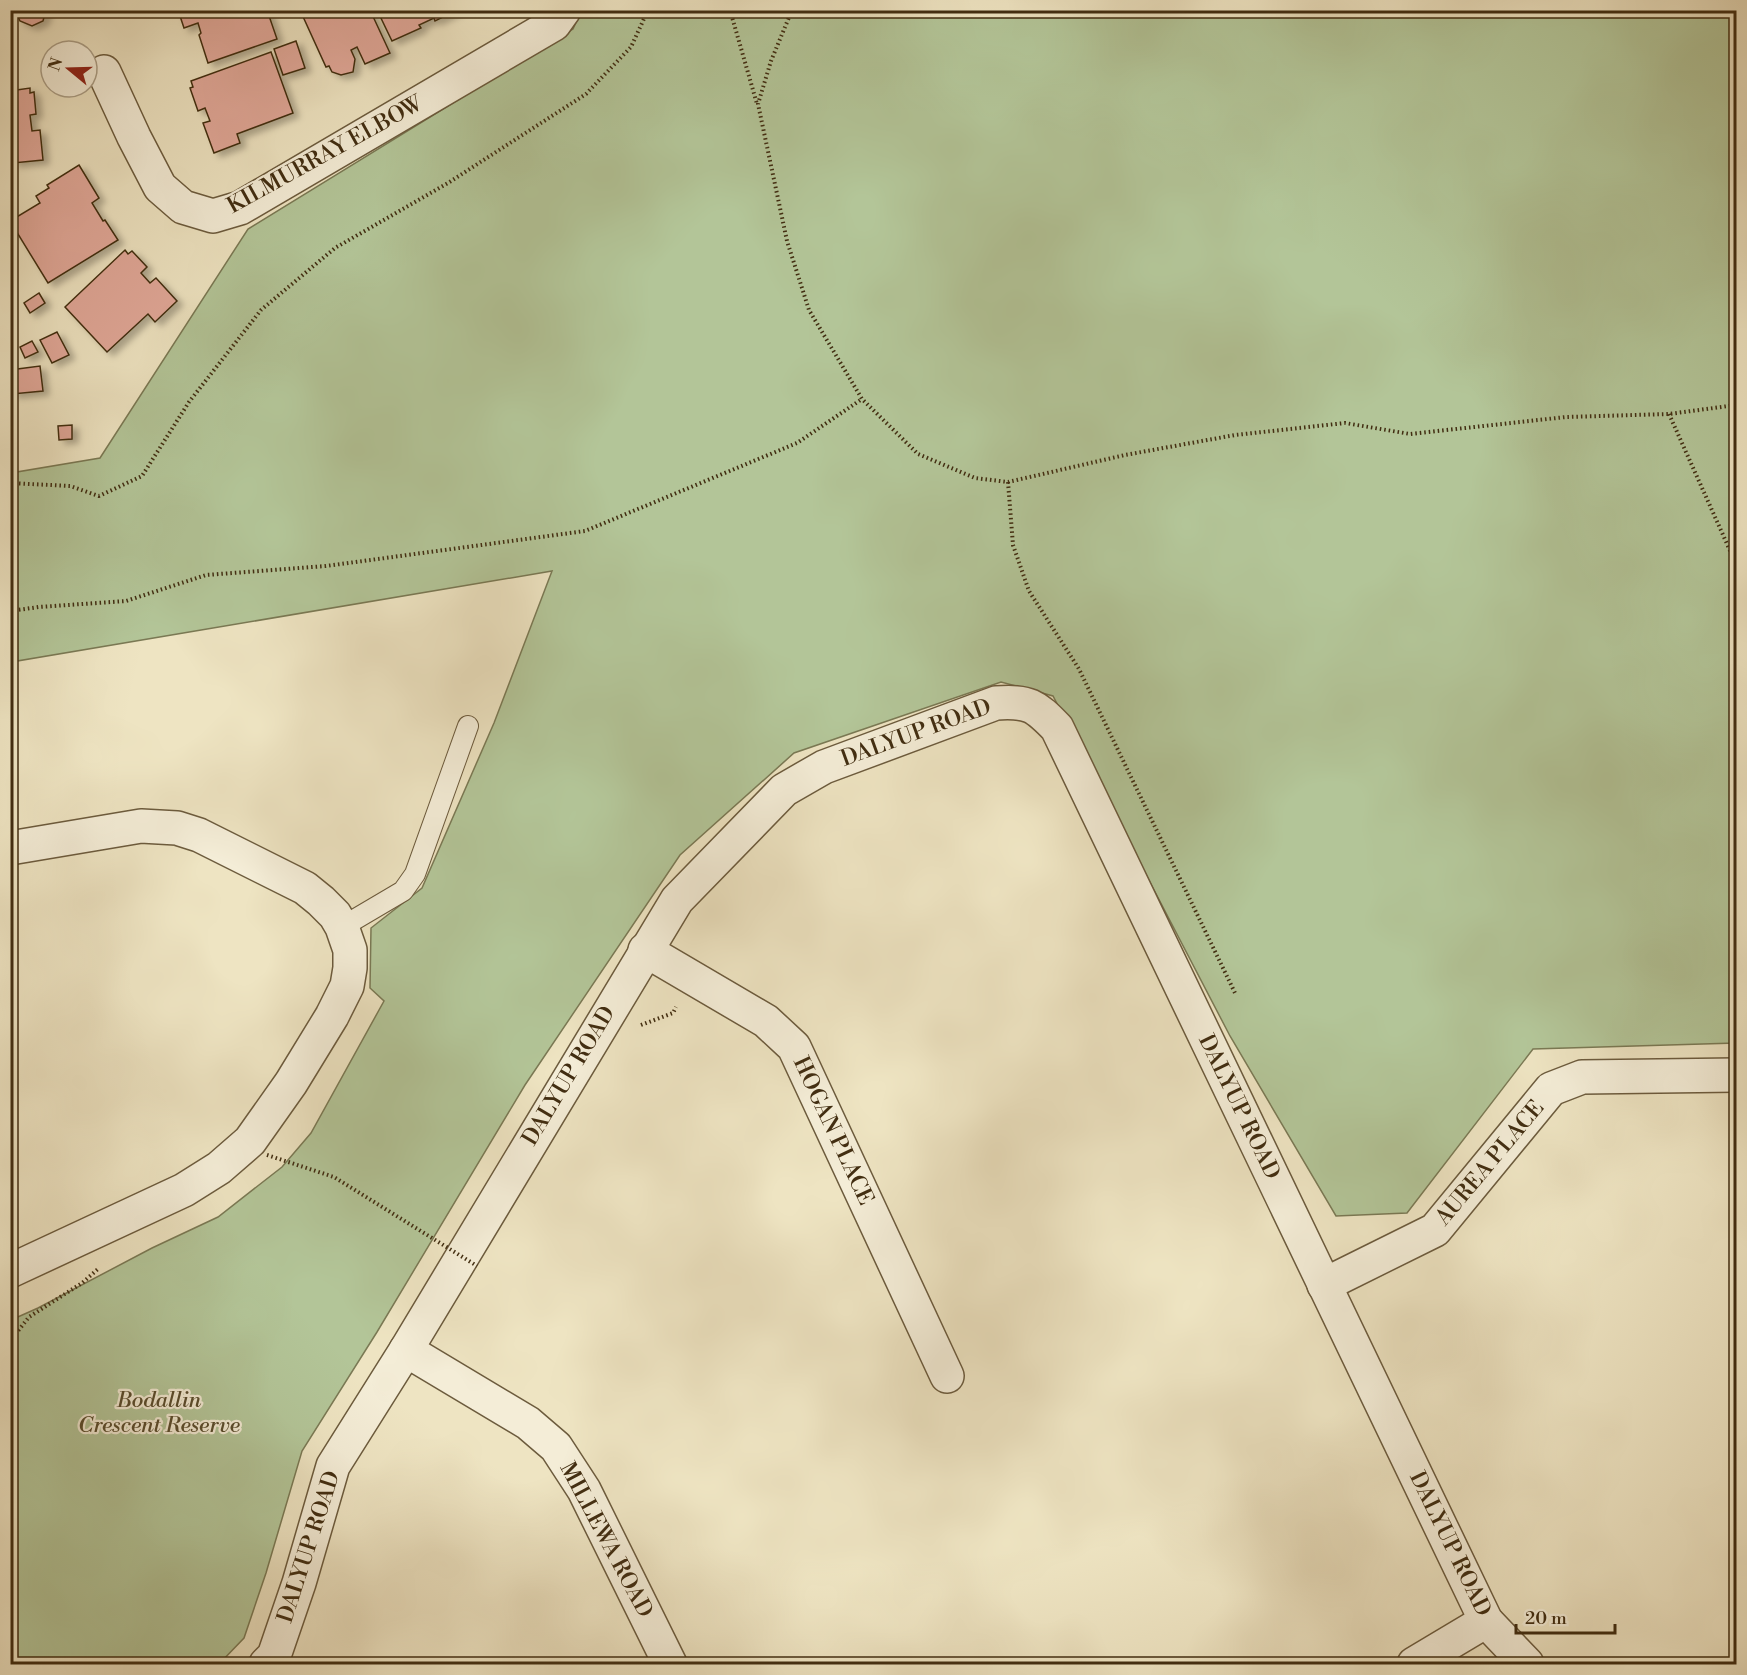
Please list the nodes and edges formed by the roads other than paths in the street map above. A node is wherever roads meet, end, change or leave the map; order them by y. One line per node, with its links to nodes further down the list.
1 (564, 10): 2 (street, KILMURRAY ELBOW)
2 (104, 72)
3 (468, 726): 5 (lane)
4 (10, 848): 5 (street)
5 (342, 927): 8 (street)
6 (645, 950): 9 (street, DALYUP ROAD); 10 (street, DALYUP ROAD); 11 (street, HOGAN PLACE)
7 (1737, 1075): 9 (street, AUREA PLACE)
8 (10, 1271)
9 (1324, 1285): 12 (street, DALYUP ROAD)
10 (406, 1350): 13 (street, DALYUP ROAD); 14 (street, MILLEWA ROAD)
11 (947, 1376)
12 (1486, 1621): 15 (street); 16 (street, DALYUP ROAD)
13 (266, 1665)
14 (670, 1665)
15 (1414, 1665)
16 (1527, 1665)

